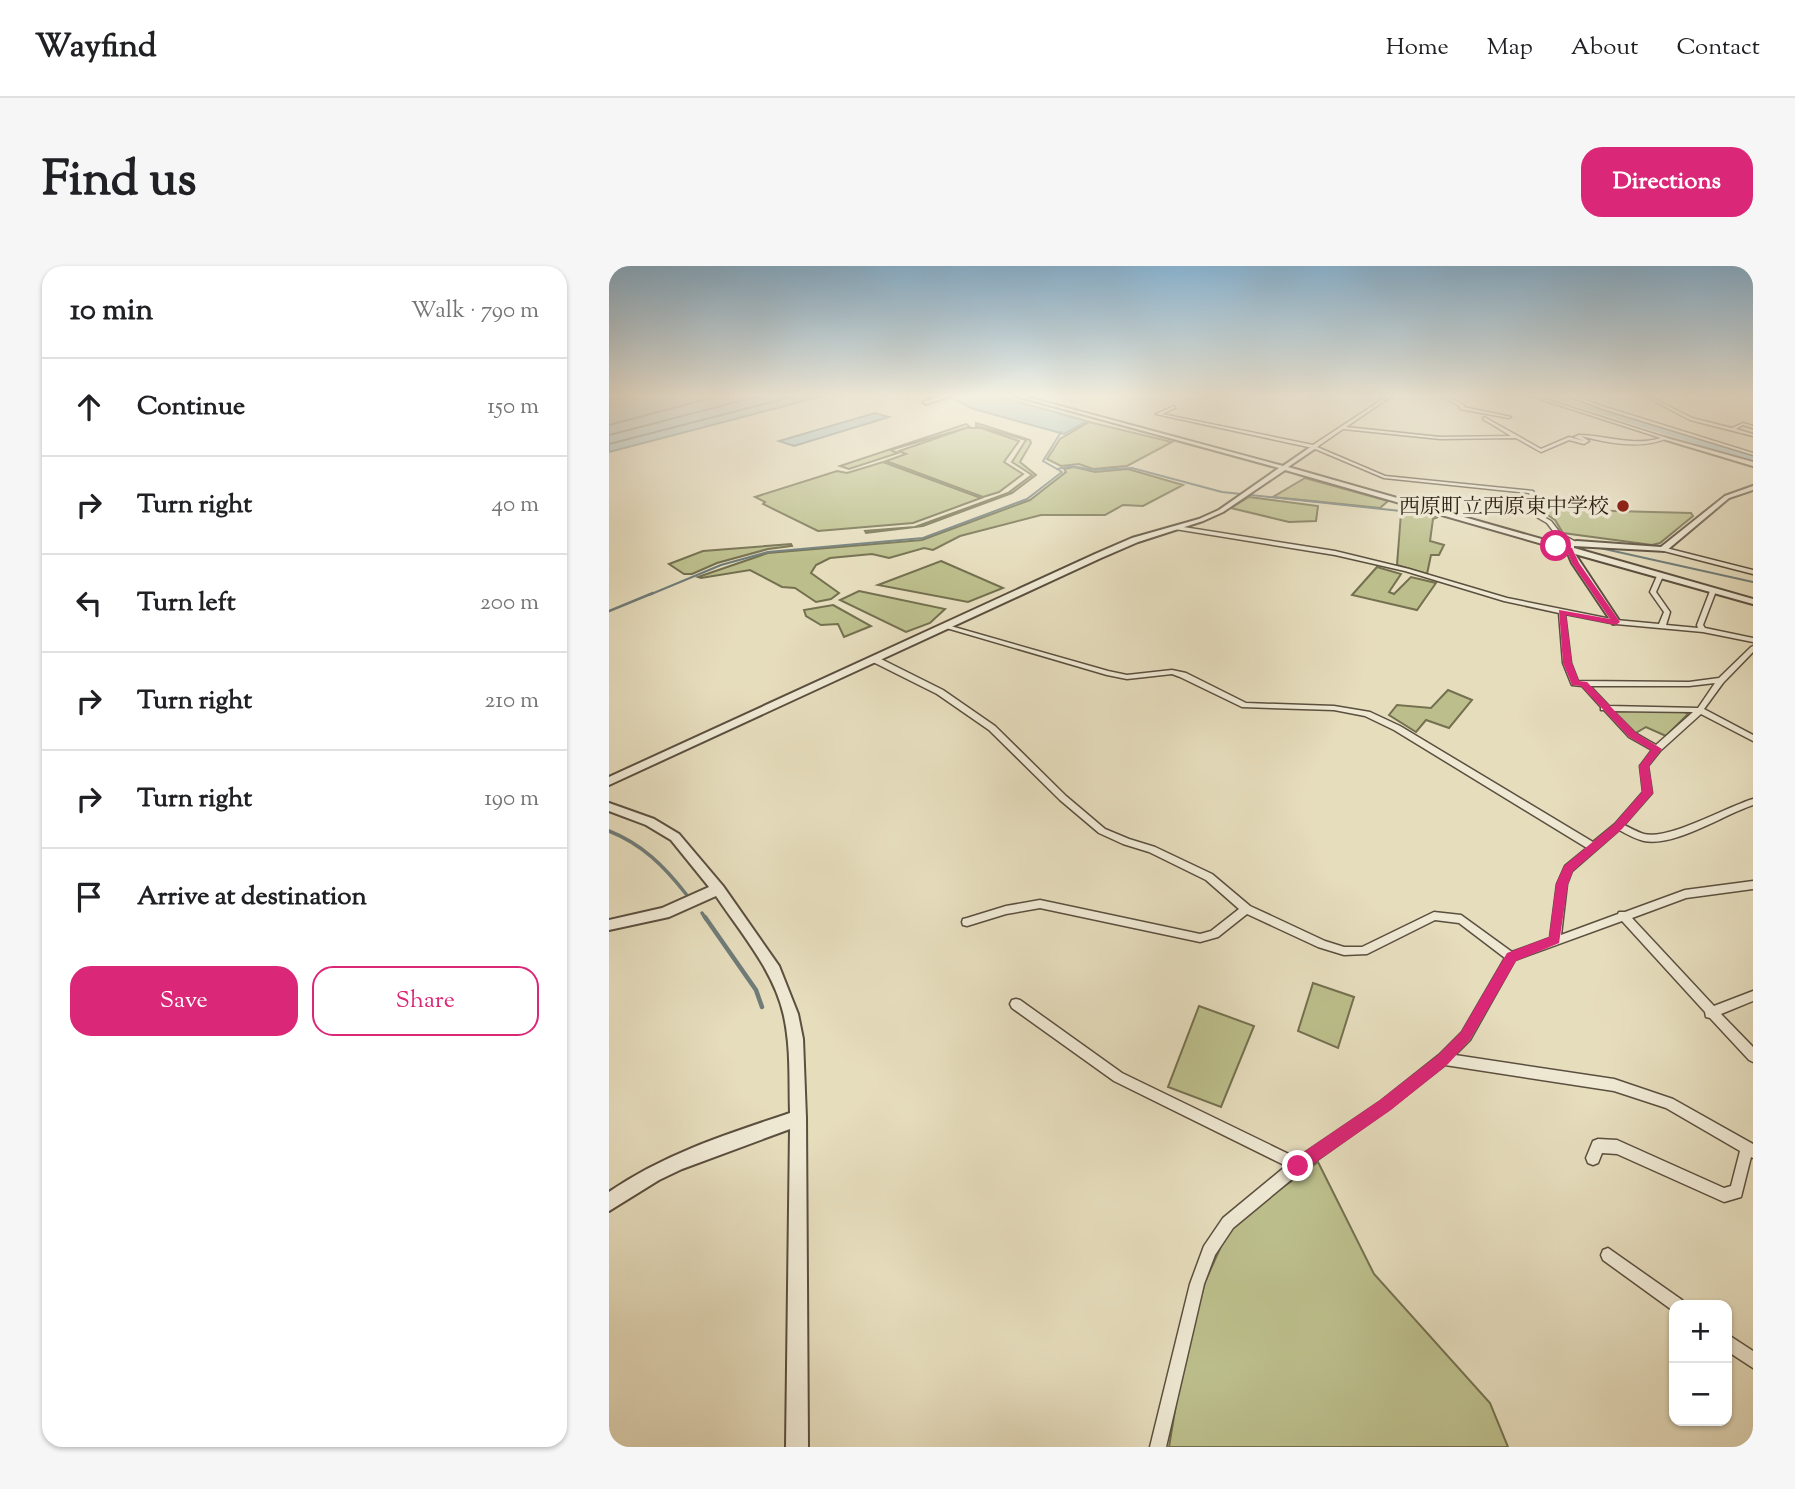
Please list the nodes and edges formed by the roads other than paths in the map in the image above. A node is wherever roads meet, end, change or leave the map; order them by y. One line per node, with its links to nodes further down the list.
1 (1218, 450): 6 (street)
2 (1310, 450): 6 (street)
3 (1321, 450): 11 (street)
4 (1706, 450): 5 (street)
5 (1753, 464)
6 (1285, 468): 10 (street); 11 (street)
7 (1753, 488): 8 (street)
8 (1740, 491): 9 (street); 12 (street)
9 (1753, 495)
10 (1177, 528): 17 (street); 19 (street)
11 (1572, 547): 12 (street); 14 (street); 18 (street)
12 (1662, 549): 13 (street)
13 (1753, 572)
14 (1660, 576): 15 (street); 20 (street)
15 (1713, 591): 16 (street); 21 (street)
16 (1753, 602)
17 (1562, 612): 18 (street); 26 (street)
18 (1616, 622): 20 (street)
19 (945, 626): 24 (street); 35 (street)
20 (1662, 626): 21 (street)
21 (1703, 630): 22 (street)
22 (1753, 640)
23 (1753, 648): 25 (street)
24 (874, 659): 31 (street); 38 (street)
25 (1722, 680): 26 (street); 28 (street)
26 (1584, 684): 27 (street)
27 (1604, 708): 28 (street); 30 (street)
28 (1700, 710): 29 (street); 30 (street)
29 (1753, 738)
30 (1657, 749): 34 (street)
31 (609, 781)
32 (1753, 802): 34 (street)
33 (609, 807): 37 (street)
34 (1618, 826): 35 (street)
35 (1593, 847): 42 (street)
36 (1753, 885): 39 (street)
37 (718, 889): 41 (street); 49 (street)
38 (1246, 909): 40 (street); 43 (street)
39 (1623, 915): 42 (street); 46 (street)
40 (967, 922)
41 (609, 925)
42 (1555, 940): 43 (street)
43 (1511, 957): 48 (street)
44 (1753, 996): 46 (street)
45 (1016, 1004): 52 (street)
46 (1710, 1013): 47 (street)
47 (1753, 1056)
48 (1443, 1059): 50 (street); 52 (street)
49 (798, 1118): 53 (street); 58 (street)
50 (1750, 1149): 51 (street)
51 (1593, 1158)
52 (1298, 1166): 59 (street)
53 (609, 1202)
54 (1608, 1255): 55 (street)
55 (1671, 1300)
56 (1732, 1345): 57 (street)
57 (1753, 1360)
58 (797, 1447)
59 (1158, 1447)

